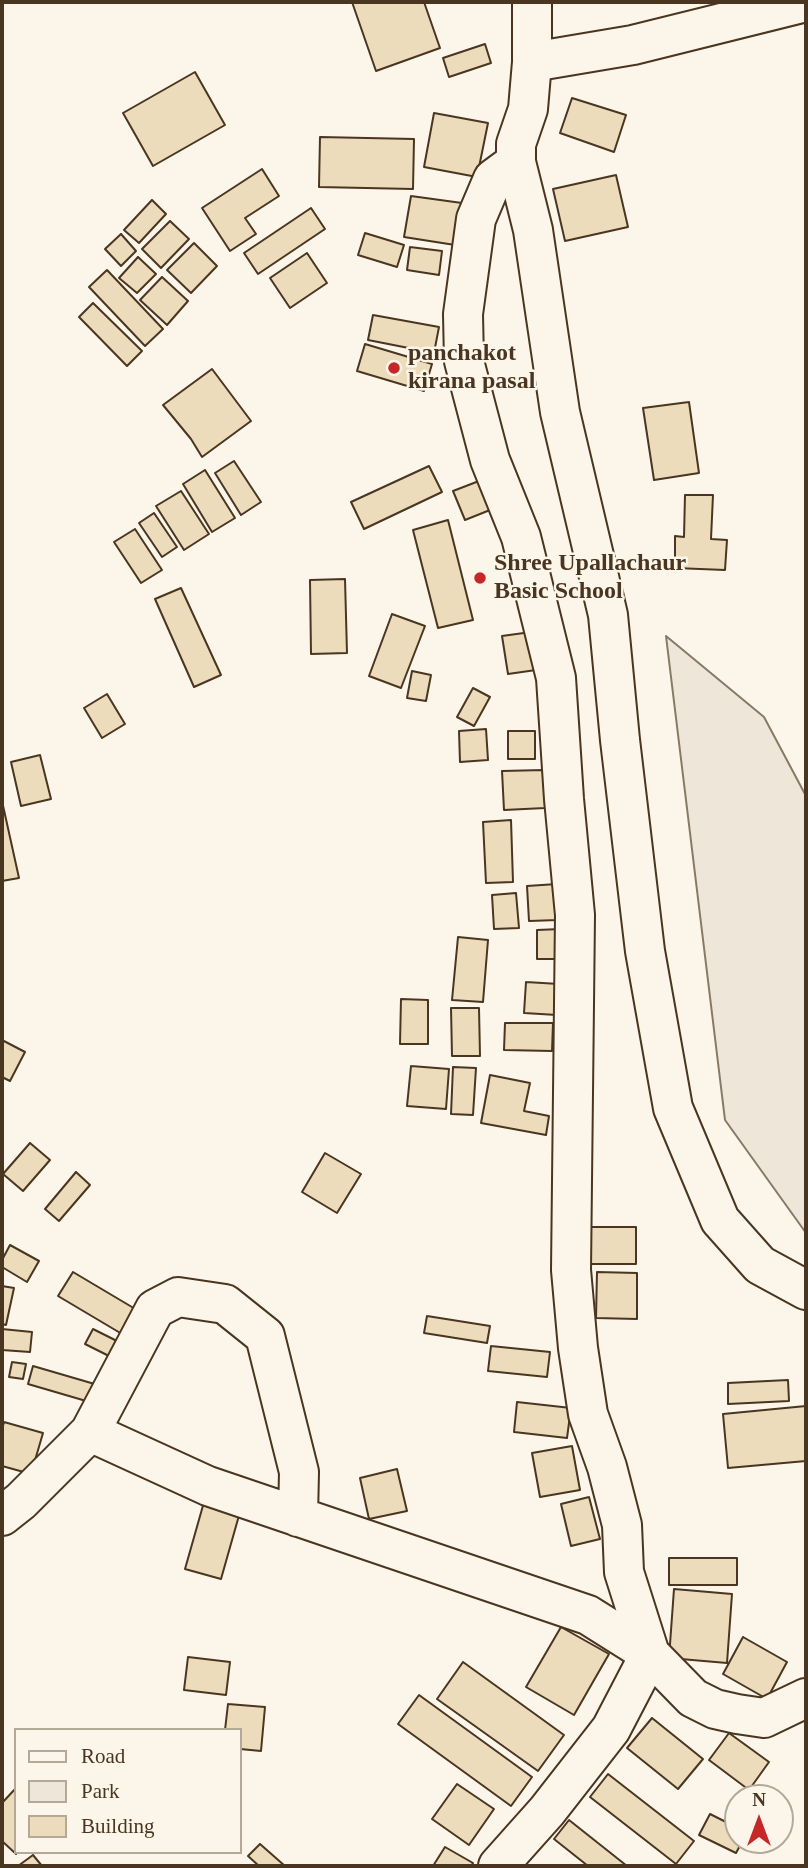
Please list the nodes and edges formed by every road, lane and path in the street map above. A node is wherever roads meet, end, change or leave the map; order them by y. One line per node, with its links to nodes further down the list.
1 (532, 2): 5 (street)
2 (740, 2): 4 (street)
3 (806, 2): 4 (street)
4 (704, 28): 5 (street)
5 (532, 62): 6 (street)
6 (516, 162): 7 (street); 11 (street)
7 (806, 1290)
8 (90, 1432): 9 (street); 10 (street); 10 (street)
9 (2, 1516)
10 (298, 1517): 11 (street)
11 (650, 1654): 12 (street); 13 (street)
12 (806, 1698)
13 (498, 1866)

